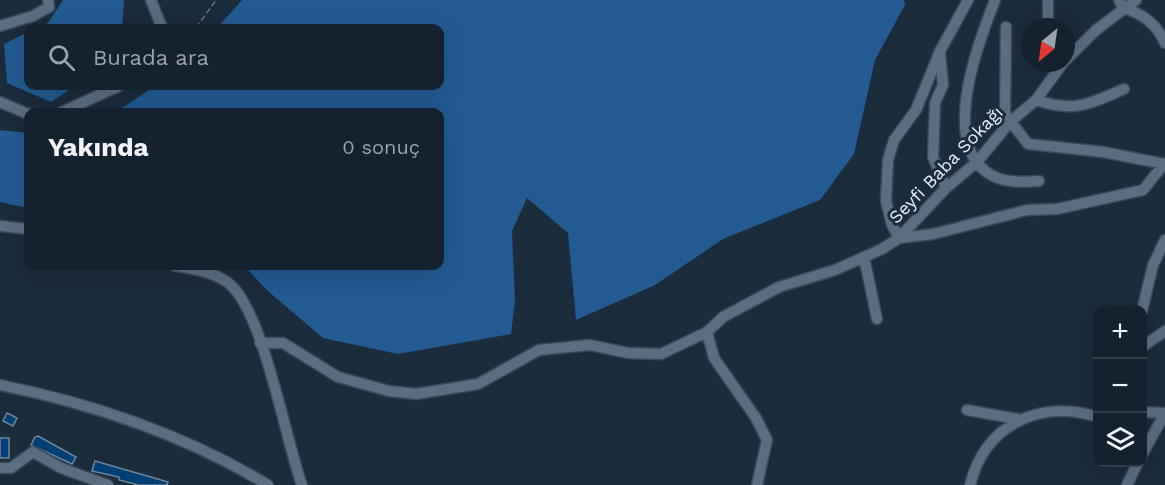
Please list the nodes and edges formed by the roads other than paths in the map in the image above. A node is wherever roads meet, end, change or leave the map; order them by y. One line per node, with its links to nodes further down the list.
1 (48, 0): 10 (street)
2 (151, 0): 9 (street)
3 (968, 0): 13 (street)
4 (995, 0): 23 (street)
5 (1048, 0): 8 (street)
6 (1136, 0): 7 (street, Seyfi Baba Sokağı)
7 (1121, 4): 12 (street); 14 (street, Seyfi Baba Sokağı)
8 (1048, 18)
9 (160, 24)
10 (0, 26)
11 (1006, 27): 22 (street)
12 (1165, 43)
13 (940, 51): 26 (street); 29 (street)
14 (1075, 51)
15 (1052, 72): 18 (street, Seyfi Baba Sokağı)
16 (110, 90): 20 (street)
17 (1124, 90): 18 (street)
18 (1036, 100): 22 (street, Seyfi Baba Sokağı)
19 (0, 102): 21 (street)
20 (71, 108)
21 (24, 112)
22 (1010, 122): 23 (street, Seyfi Baba Sokağı); 24 (street)
23 (977, 162): 25 (street); 26 (street, Seyfi Baba Sokağı)
24 (1164, 164): 29 (street)
25 (1039, 181)
26 (946, 188): 29 (street, Seyfi Baba Sokağı)
27 (0, 226): 28 (street)
28 (24, 229)
29 (899, 238): 31 (street, Seyfi Baba Sokağı)
30 (1165, 240): 33 (street)
31 (864, 257): 34 (street); 35 (street, Seyfi Baba Sokağı)
32 (193, 270): 37 (street)
33 (1144, 305)
34 (877, 319)
35 (707, 332): 37 (street, Seyfi Baba Sokağı); 51 (street)
36 (1165, 332): 38 (street)
37 (260, 343): 50 (street)
38 (1147, 344)
39 (0, 385): 49 (street)
40 (967, 410): 44 (street)
41 (1147, 412): 42 (street)
42 (1165, 413): 45 (street)
43 (1093, 416): 44 (street)
44 (1018, 419): 52 (street)
45 (1147, 447)
46 (1136, 467): 53 (street)
47 (0, 468): 48 (street)
48 (108, 485)
49 (268, 485)
50 (302, 485)
51 (757, 485)
52 (970, 485)
53 (1127, 485)

